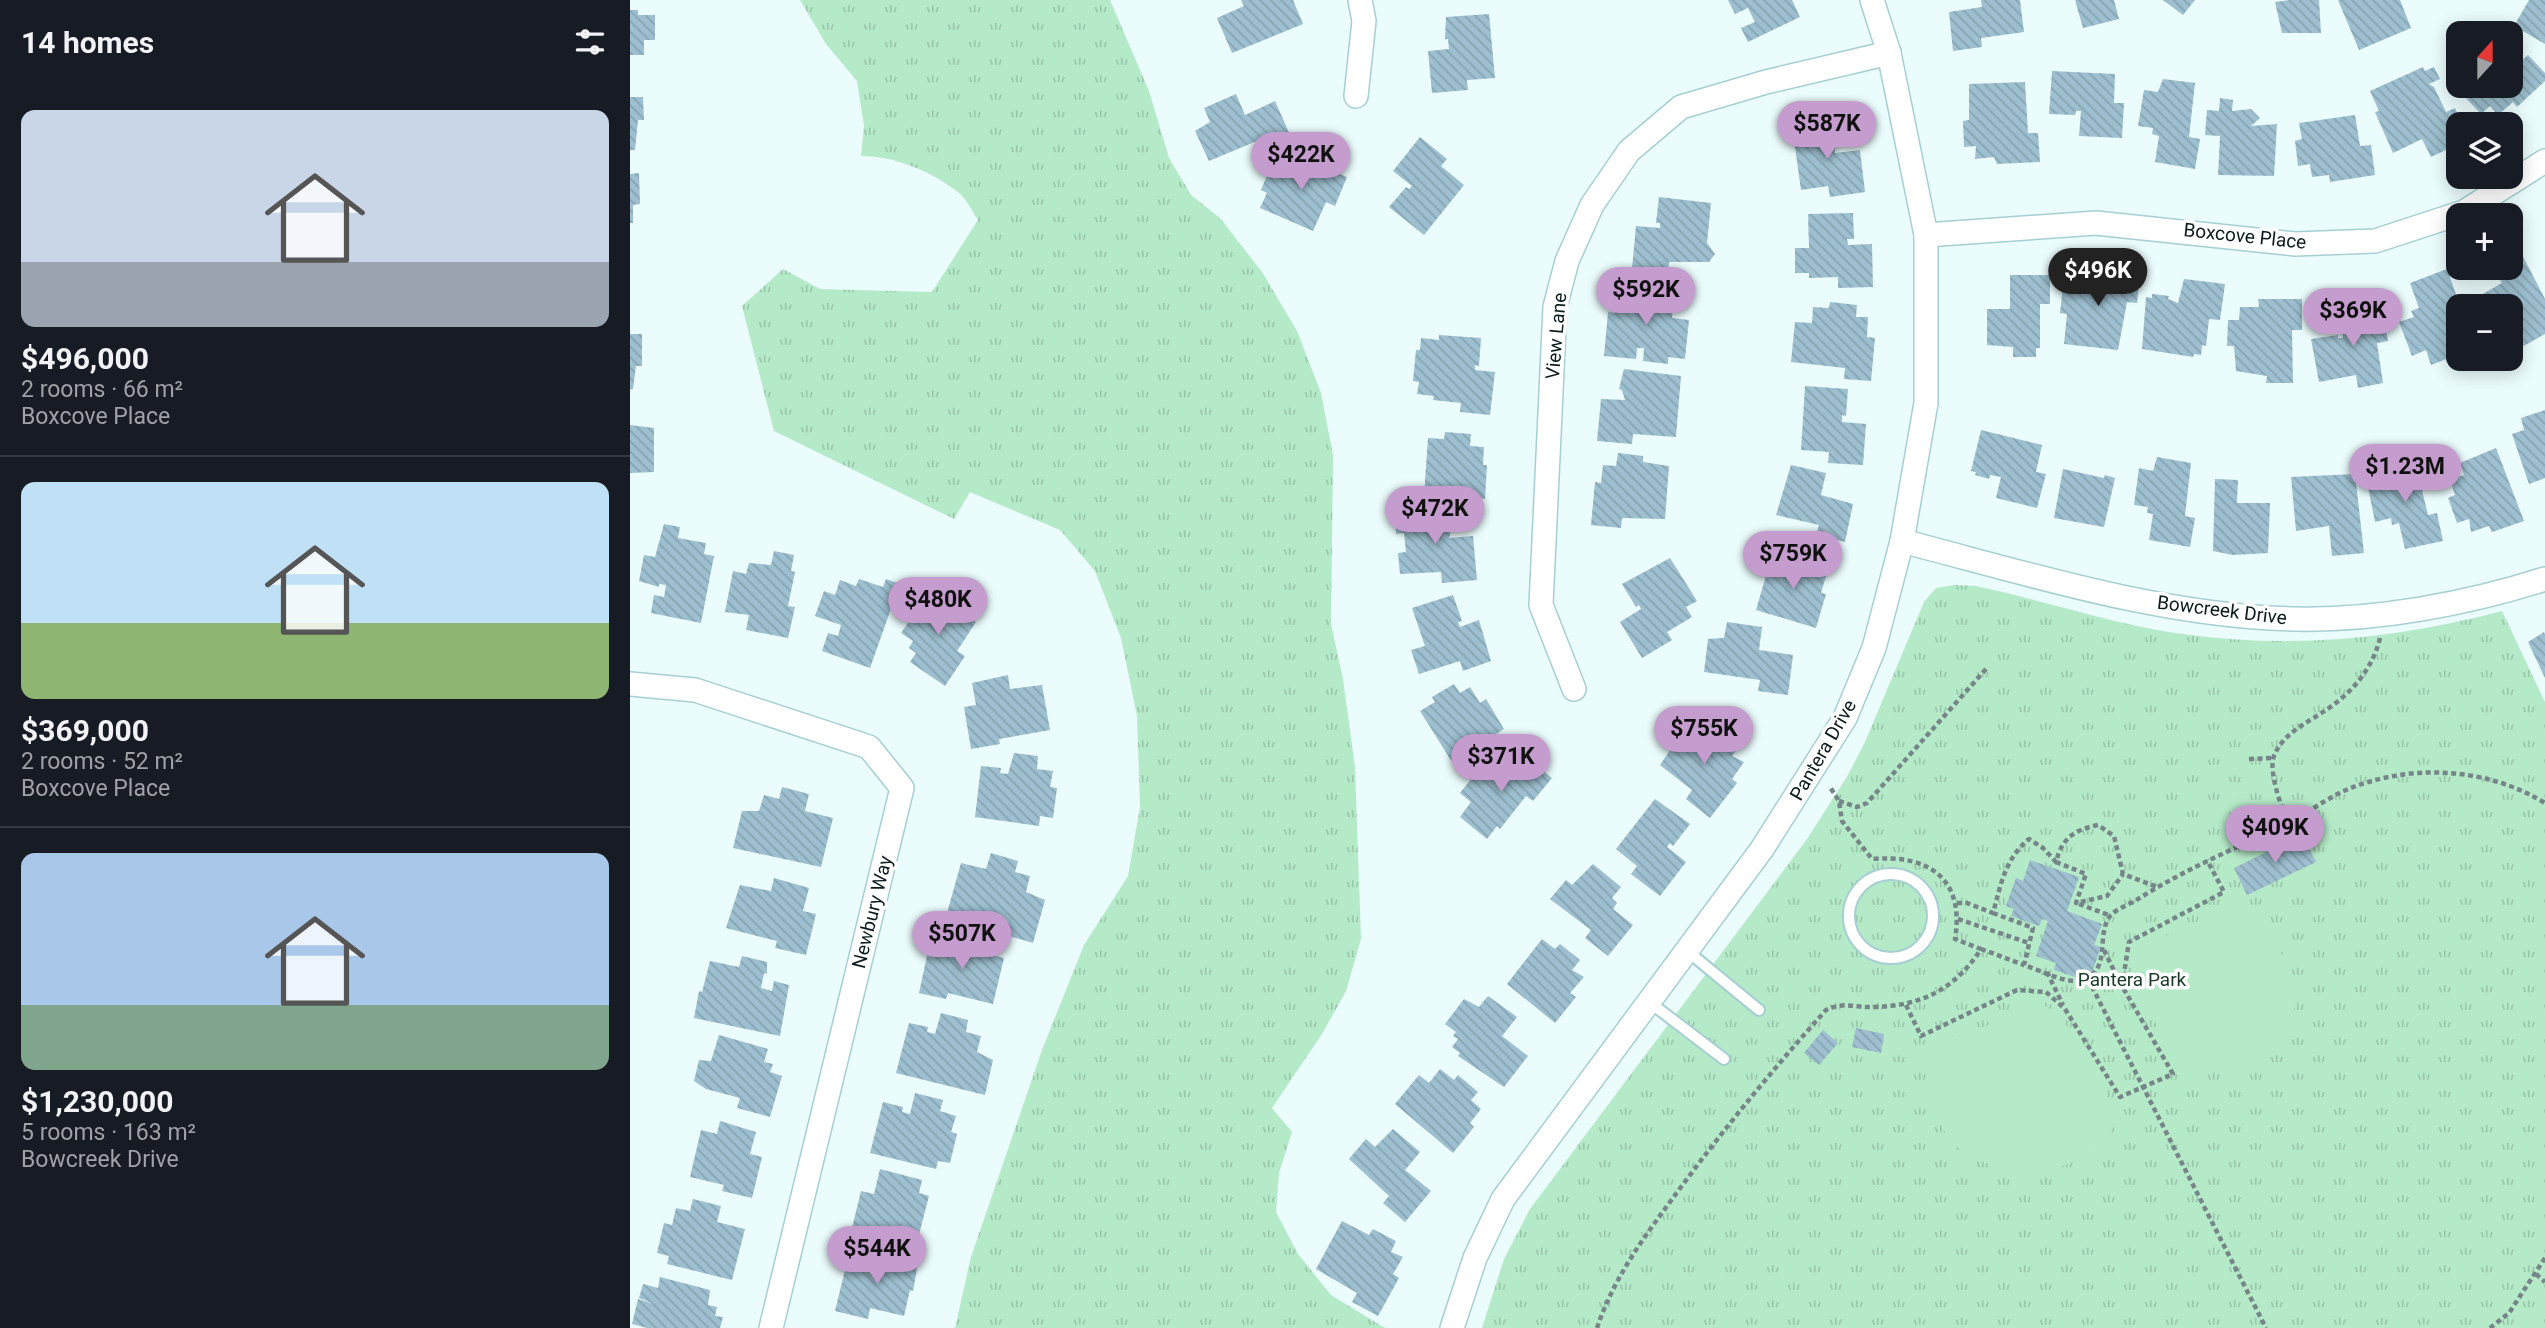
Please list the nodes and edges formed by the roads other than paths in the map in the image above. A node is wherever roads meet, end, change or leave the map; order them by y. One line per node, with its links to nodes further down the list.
1 (1360, 0): 4 (street)
2 (1872, 0): 3 (street, Pantera Drive)
3 (1889, 53): 6 (street, Pantera Drive); 10 (street, View Lane)
4 (1356, 96)
5 (2545, 160): 6 (street, Boxcove Place)
6 (1926, 234): 7 (street, Pantera Drive)
7 (1902, 541): 8 (street, Bowcreek Drive); 11 (street, Pantera Drive)
8 (2545, 579)
9 (630, 684): 16 (street, Newbury Way)
10 (1574, 689)
11 (1686, 950): 13 (street, Pantera Drive); 14 (lane)
12 (1882, 958): 12 (lane)
13 (1648, 1001): 15 (lane); 17 (street, Pantera Drive)
14 (1759, 1010)
15 (1724, 1059)
16 (772, 1328)
17 (1452, 1328)

